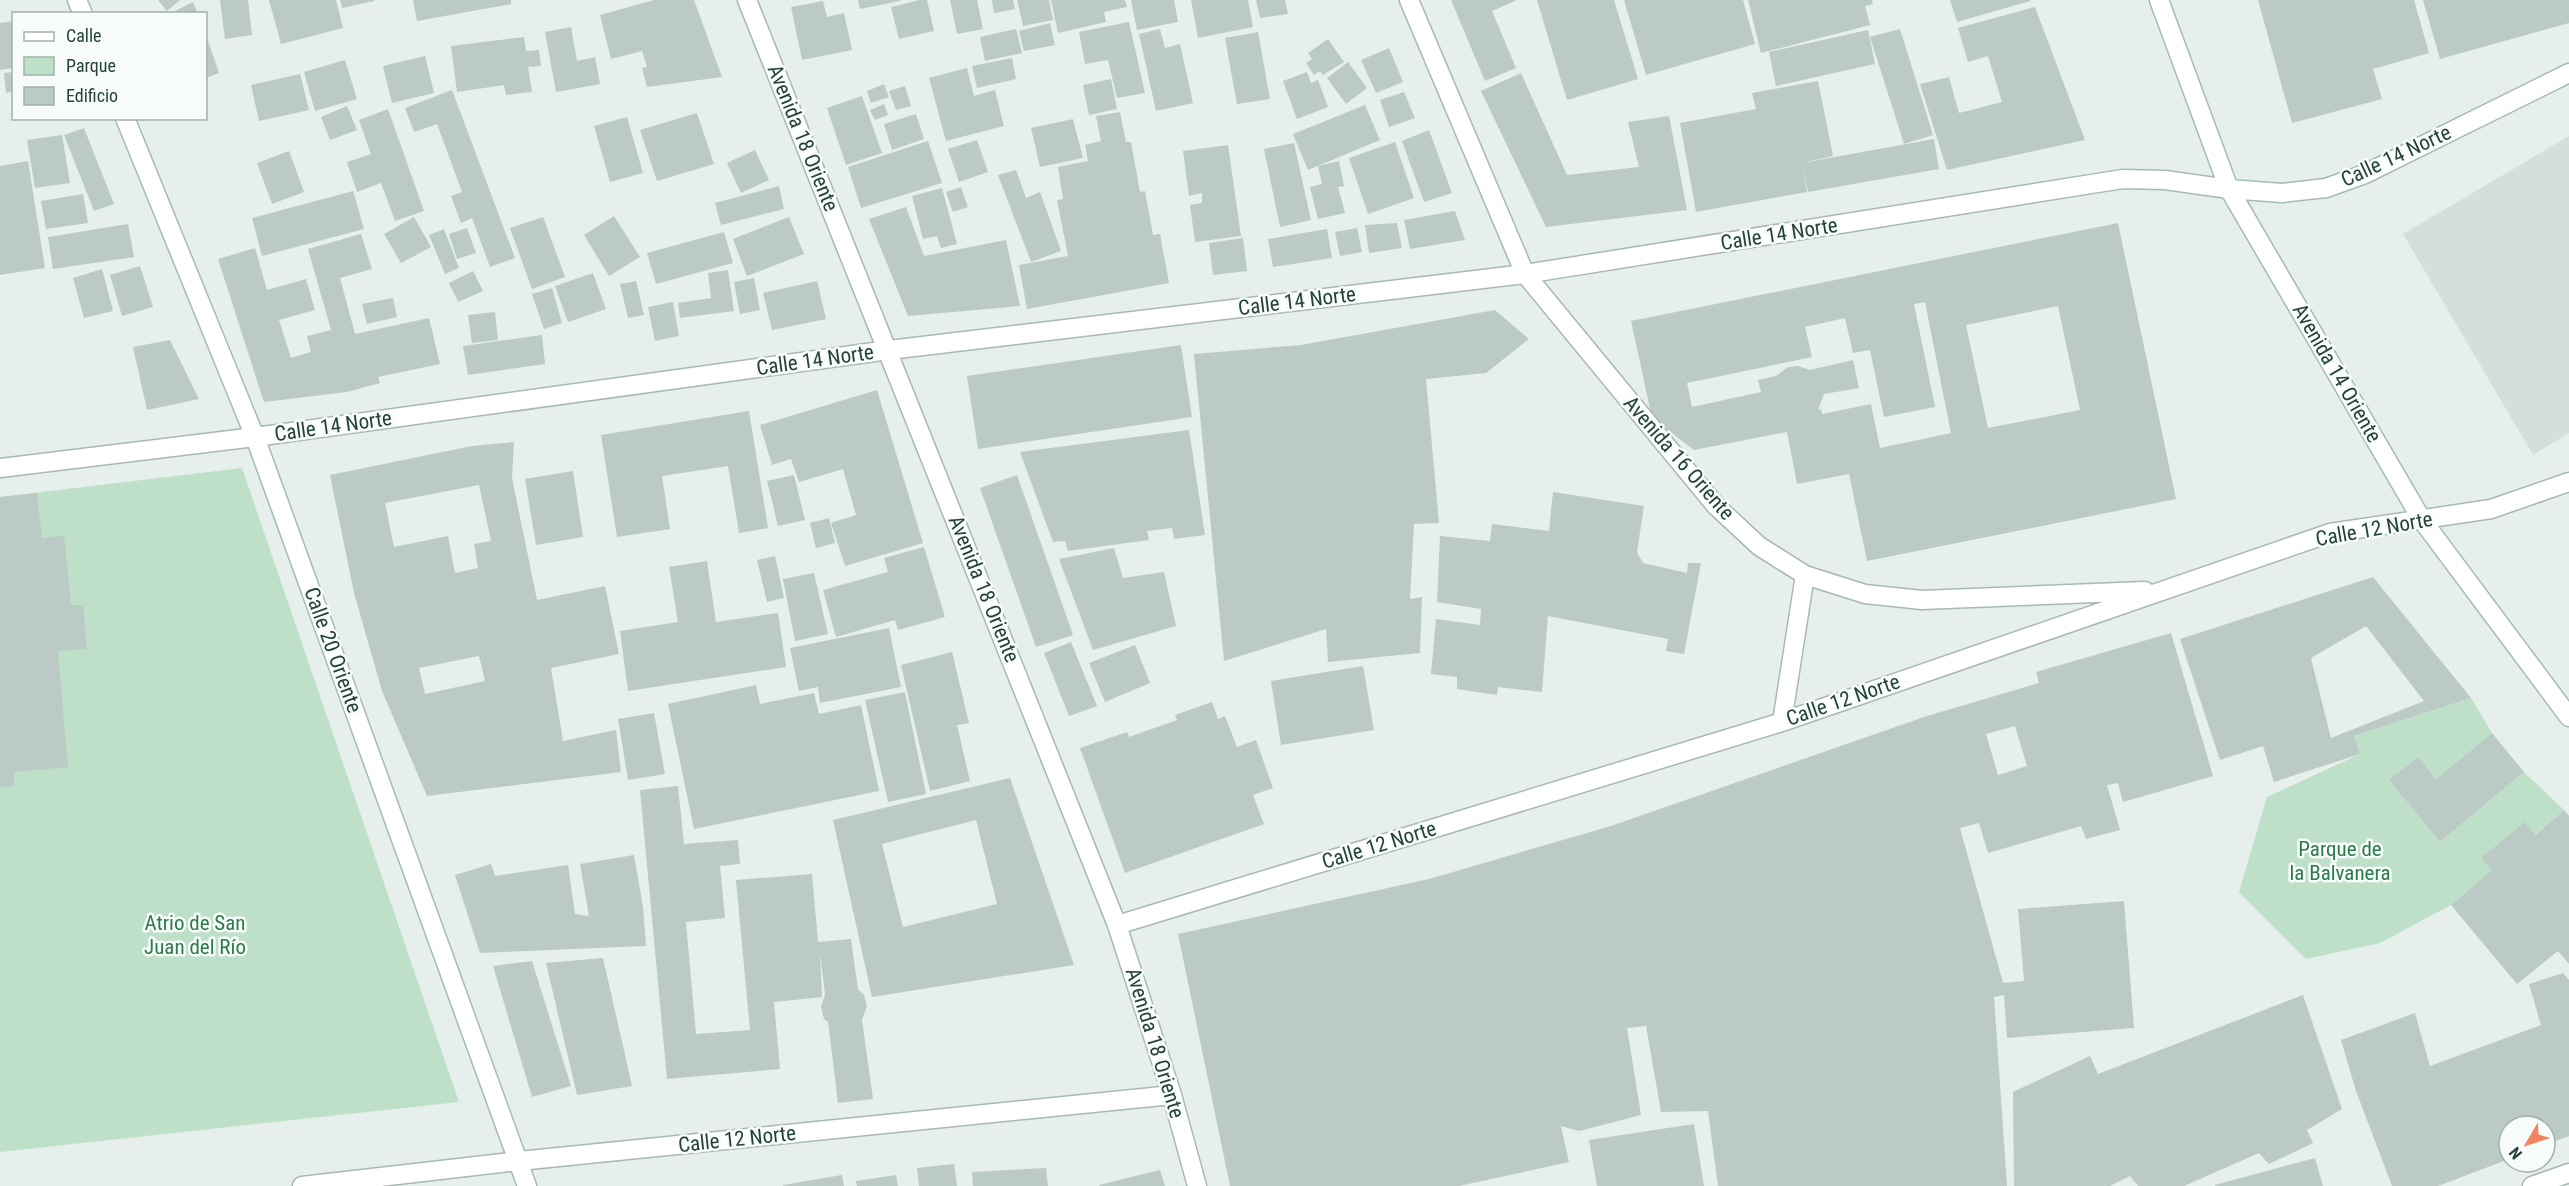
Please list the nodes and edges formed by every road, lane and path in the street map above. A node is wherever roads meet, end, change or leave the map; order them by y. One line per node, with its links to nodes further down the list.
1 (747, 0): 8 (street, Avenida 18 Oriente)
2 (1409, 0): 7 (street, Avenida 16 Oriente)
3 (2159, 0): 6 (street, Avenida 14 Oriente)
4 (2569, 73): 6 (street, Calle 14 Norte)
5 (126, 120): 9 (street, Calle 20 Oriente)
6 (2229, 189): 7 (street, Calle 14 Norte); 12 (street, Avenida 14 Oriente)
7 (1525, 274): 8 (street, Calle 14 Norte); 13 (street, Avenida 16 Oriente)
8 (889, 350): 9 (street, Calle 14 Norte); 17 (street, Avenida 18 Oriente)
9 (255, 437): 10 (street, Calle 14 Norte); 19 (street, Calle 20 Oriente)
10 (0, 468)
11 (2569, 482): 12 (street, Calle 12 Norte)
12 (2422, 520): 14 (street, Calle 12 Norte); 15 (street, Avenida 14 Oriente)
13 (1805, 575): 14 (street, Avenida 16 Oriente); 16 (street)
14 (2165, 591): 16 (street, Calle 12 Norte)
15 (2569, 717)
16 (1782, 722): 17 (street, Calle 12 Norte)
17 (1117, 925): 18 (street, Avenida 18 Oriente)
18 (1172, 1095): 19 (street, Calle 12 Norte); 23 (street, Avenida 18 Oriente)
19 (519, 1161): 21 (street, Calle 12 Norte); 22 (street, Calle 20 Oriente)
20 (2569, 1173): 24 (street)
21 (302, 1186)
22 (527, 1186)
23 (1197, 1186)
24 (2532, 1186)

